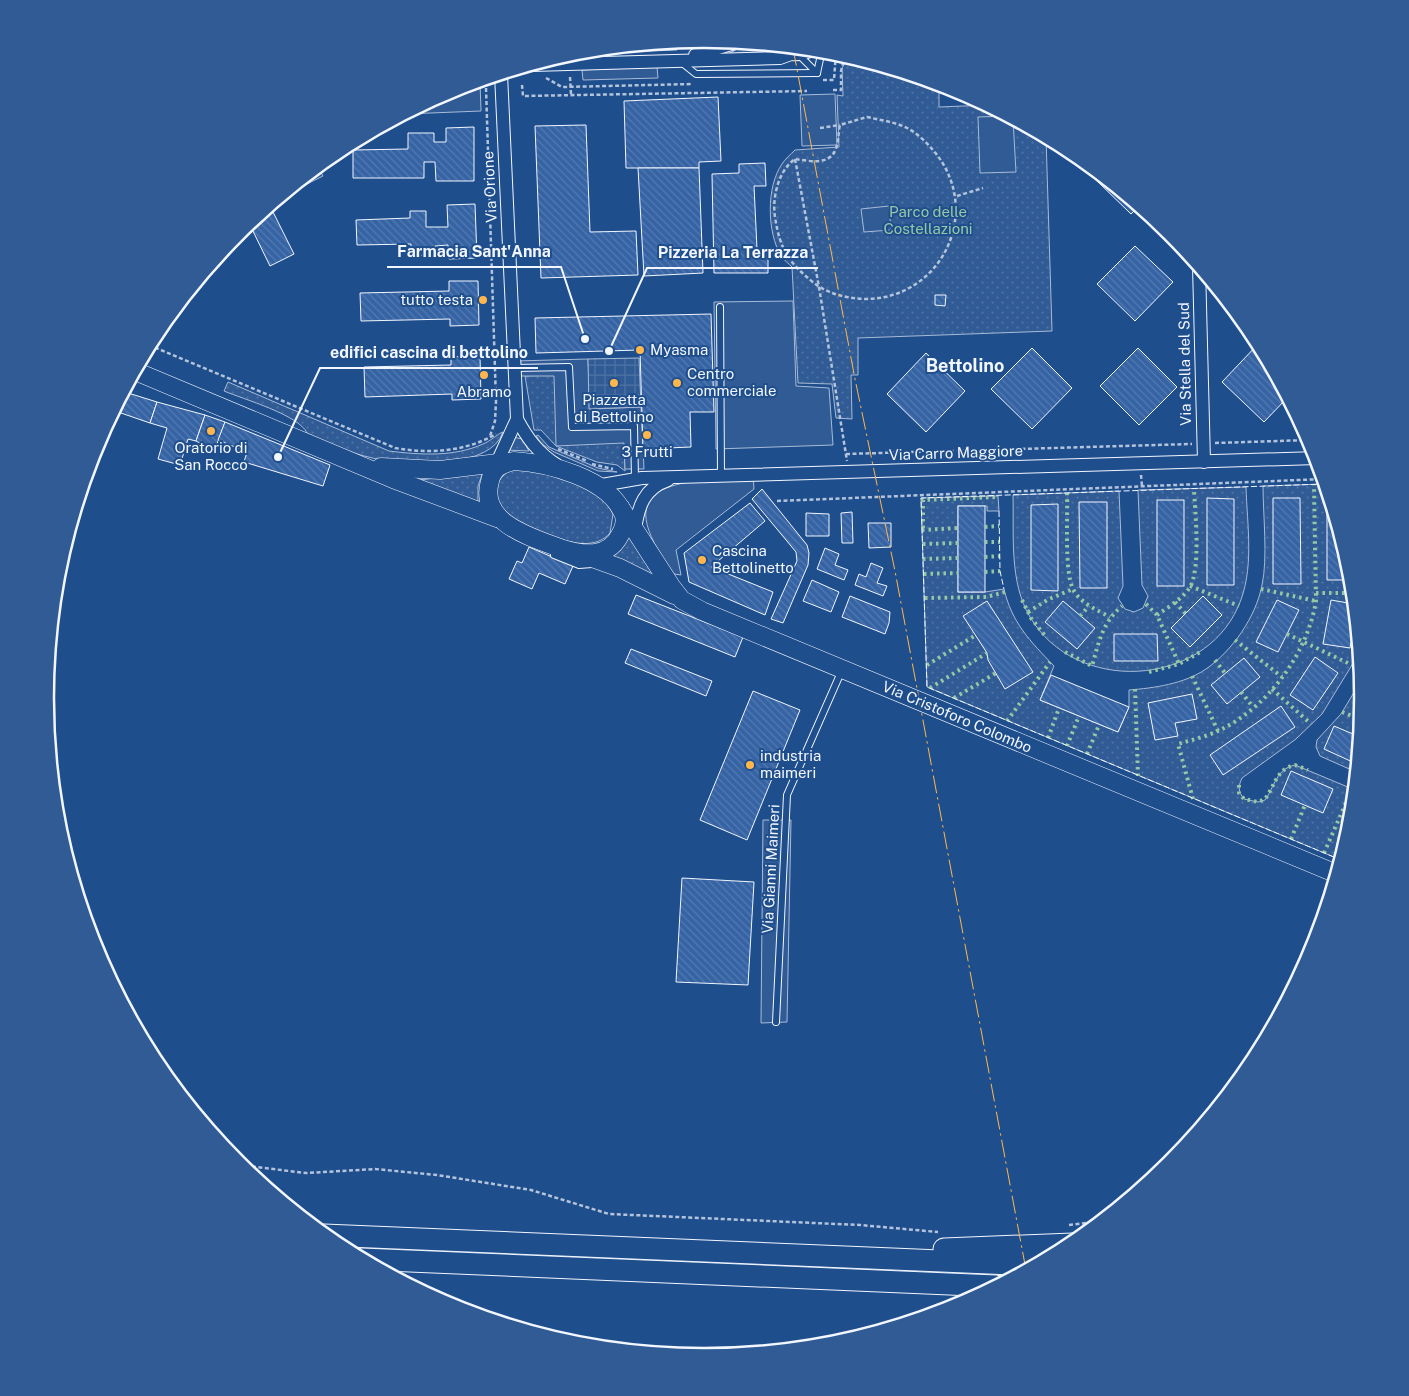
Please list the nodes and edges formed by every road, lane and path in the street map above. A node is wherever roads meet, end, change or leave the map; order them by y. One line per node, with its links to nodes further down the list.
1 (717, 48): 5 (street)
2 (791, 53): 3 (street)
3 (795, 55): 5 (street); 9 (lane)
4 (820, 58): 9 (lane)
5 (678, 60): 7 (street); 9 (lane)
6 (843, 63): 13 (path)
7 (561, 64)
8 (570, 73): 15 (path)
9 (817, 73)
10 (501, 80): 25 (street, Via Orione)
11 (522, 85): 15 (path)
12 (486, 88): 29 (path)
13 (833, 90)
14 (807, 91): 15 (path)
15 (571, 95)
16 (840, 125): 17 (path); 18 (path); 20 (path)
17 (820, 128)
18 (795, 159): 22 (path); 22 (path)
19 (983, 188): 20 (path)
20 (956, 196): 22 (path)
21 (1199, 275): 31 (street, Via Stella del Sud)
22 (819, 287): 33 (path)
23 (720, 307): 40 (lane)
24 (157, 348): 29 (path)
25 (515, 368): 27 (street, Via Orione); 42 (lane)
26 (141, 373): 36 (main road)
27 (517, 419): 28 (street); 38 (street)
28 (511, 432): 29 (path); 37 (street)
29 (490, 438)
30 (1301, 440): 31 (path)
31 (1203, 444): 33 (path); 35 (street, Via Stella del Sud)
32 (550, 446): 44 (path)
33 (846, 454): 39 (path)
34 (1308, 458): 35 (street, Via Carro Maggiore)
35 (1204, 462): 39 (street, Via Carro Maggiore)
36 (367, 466): 37 (main road); 48 (main road)
37 (494, 468): 38 (main road, Via Cristoforo Colombo); 48 (main road)
38 (565, 470): 45 (main road, Via Cristoforo Colombo)
39 (849, 472): 40 (street, Via Carro Maggiore)
40 (721, 476): 41 (street, Via Carro Maggiore)
41 (674, 477): 42 (street, Via Carro Maggiore); 47 (street)
42 (635, 479): 44 (street, Via Carro Maggiore)
43 (1316, 479): 46 (path)
44 (618, 483): 45 (street, Via Carro Maggiore)
45 (596, 486): 47 (main road, Via Cristoforo Colombo)
46 (777, 501)
47 (630, 519): 49 (main road); 51 (main road, Via Cristoforo Colombo)
48 (503, 522): 49 (main road); 50 (lane)
49 (581, 554): 50 (main road)
50 (610, 564): 51 (main road)
51 (682, 600): 52 (main road, Via Cristoforo Colombo)
52 (842, 669): 53 (main road, Via Cristoforo Colombo); 54 (lane, Via Gianni Maimeri)
53 (1331, 872)
54 (776, 1022)
55 (254, 1167): 58 (path)
56 (1088, 1223): 57 (path)
57 (1061, 1226)
58 (939, 1232)
59 (339, 1236): 60 (highway)
60 (528, 1245): 61 (highway); 63 (highway)
61 (1057, 1245)
62 (377, 1260): 64 (highway)
63 (1023, 1265)
64 (550, 1268): 65 (highway); 66 (highway)
65 (982, 1285)
66 (953, 1299)

